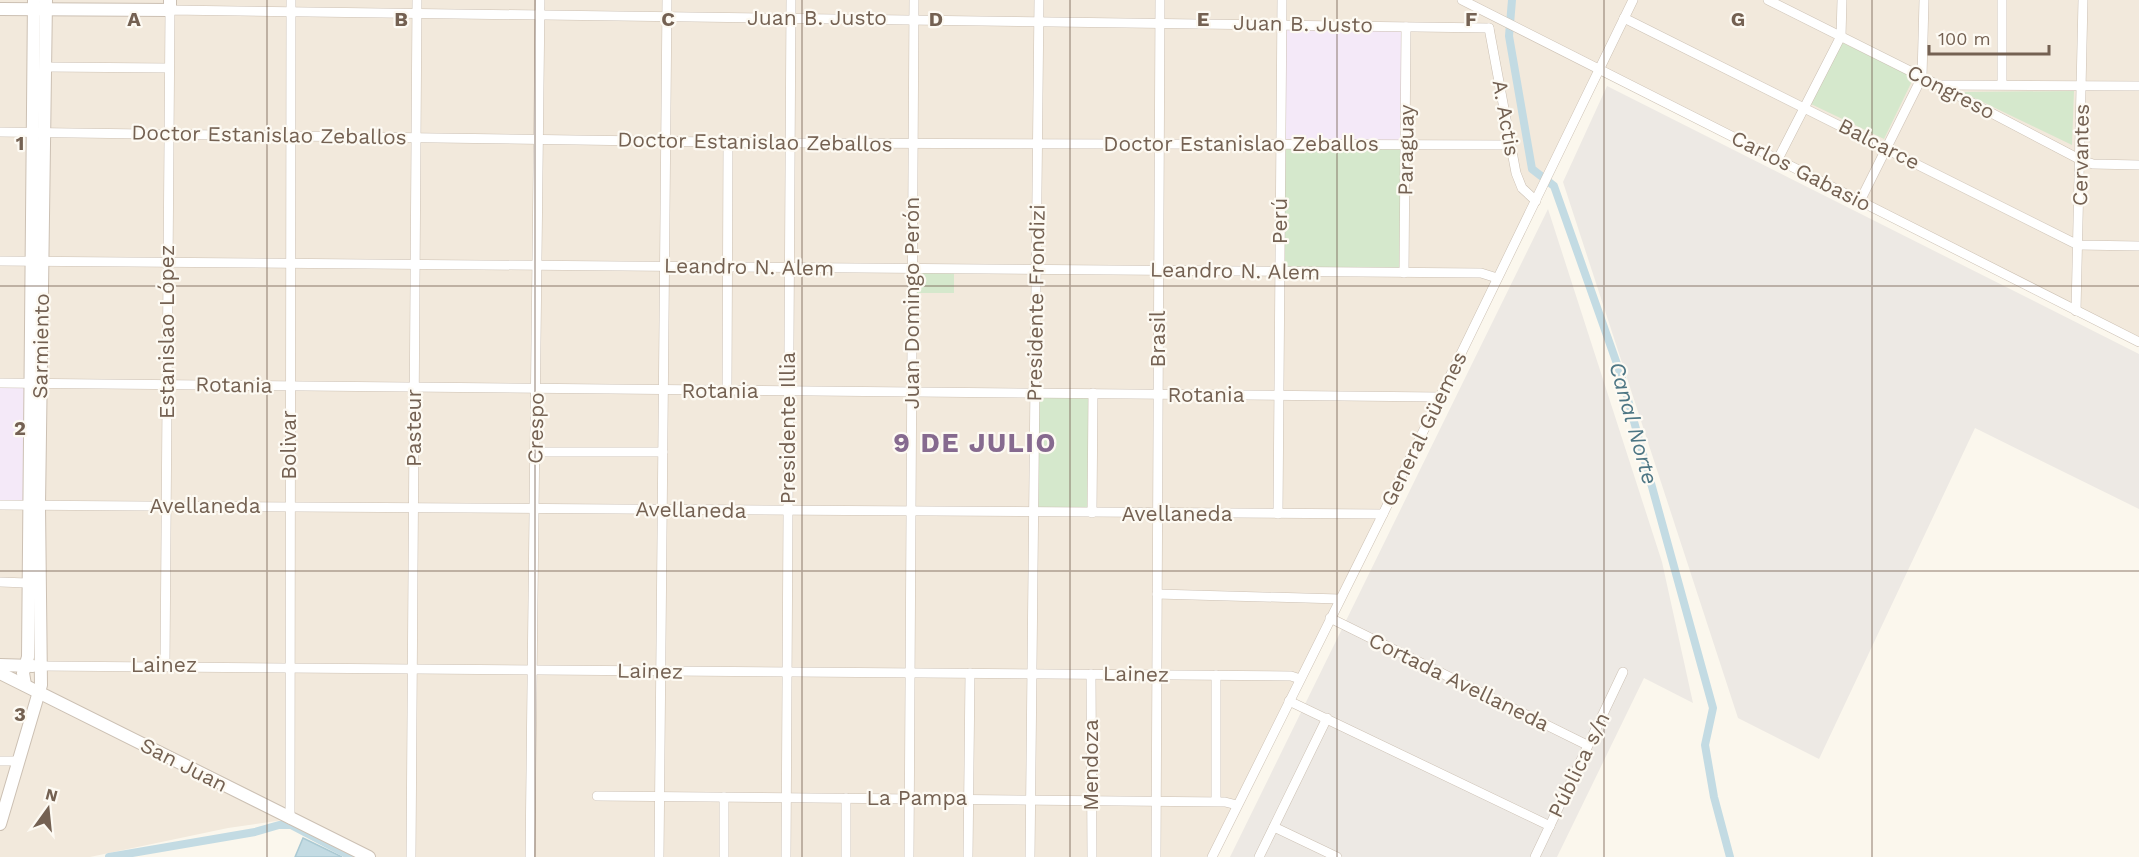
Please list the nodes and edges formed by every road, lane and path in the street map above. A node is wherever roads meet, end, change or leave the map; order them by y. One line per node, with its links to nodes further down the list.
1 (291, 0): 20 (street, Bolivar)
2 (417, 0): 21 (street, Pasteur)
3 (540, 0): 22 (street, Crespo)
4 (667, 0): 23 (street)
5 (791, 0): 26 (street, Presidente Illia)
6 (914, 0): 27 (street, Juan Domingo Perón)
7 (1039, 0): 28 (street, Presidente Frondizi)
8 (1160, 0): 29 (street, Brasil)
9 (1282, 0): 30 (street, Perú)
10 (1462, 0): 24 (street, Carlos Gabasio)
11 (1633, 0): 25 (street, General Güemes)
12 (1768, 0): 33 (street, Congreso)
13 (1842, 0): 33 (street)
14 (1924, 0): 37 (street)
15 (2002, 0): 38 (street)
16 (2083, 0): 40 (street, Cervantes)
17 (40, 5): 18 (street, Juan B. Justo); 19 (street, Juan B. Justo); 34 (street, Sarmiento); 44 (street, Sarmiento)
18 (170, 5): 20 (street, Juan B. Justo); 35 (street, Estanislao López)
19 (0, 9)
20 (291, 12): 21 (street, Juan B. Justo); 46 (street, Bolivar)
21 (417, 14): 22 (street, Juan B. Justo); 47 (street, Pasteur)
22 (540, 16): 23 (street, Juan B. Justo); 48 (street, Crespo)
23 (667, 17): 26 (street, Juan B. Justo); 49 (street)
24 (1496, 18): 32 (street); 36 (street, Carlos Gabasio)
25 (1624, 18): 36 (street, General Güemes); 42 (street, Balcarce)
26 (791, 19): 27 (street, Juan B. Justo); 52 (street, Presidente Illia)
27 (914, 19): 28 (street, Juan B. Justo); 53 (street, Juan Domingo Perón)
28 (1038, 22): 29 (street, Juan B. Justo); 51 (street, Presidente Frondizi)
29 (1160, 22): 30 (street, Juan B. Justo); 54 (street, Brasil)
30 (1281, 23): 31 (street, Juan B. Justo); 55 (street, Perú)
31 (1407, 27): 32 (street, Juan B. Justo); 56 (street, Paraguay)
32 (1489, 28): 57 (street, A. Actis)
33 (1841, 36): 37 (street, Congreso); 42 (street)
34 (45, 67): 35 (street); 44 (street, Sarmiento)
35 (169, 68): 45 (street, Estanislao López)
36 (1600, 69): 59 (street, Carlos Gabasio); 62 (street, General Güemes)
37 (1922, 77): 39 (street, Congreso); 58 (street)
38 (2001, 84): 39 (street); 40 (street)
39 (1938, 85): 60 (street, Congreso)
40 (2082, 85): 41 (street); 60 (street, Cervantes)
41 (2139, 86)
42 (1805, 107): 58 (street, Balcarce); 59 (street)
43 (0, 132): 44 (street, Doctor Estanislao Zeballos)
44 (37, 132): 45 (street, Doctor Estanislao Zeballos); 67 (street, Sarmiento)
45 (169, 134): 46 (street, Doctor Estanislao Zeballos); 68 (street, Estanislao López)
46 (292, 135): 47 (street, Doctor Estanislao Zeballos); 69 (street, Bolivar)
47 (416, 136): 48 (street, Doctor Estanislao Zeballos); 70 (street, Pasteur)
48 (538, 139): 49 (street, Doctor Estanislao Zeballos); 71 (street, Crespo)
49 (666, 142): 50 (street, Doctor Estanislao Zeballos); 72 (street)
50 (728, 142): 52 (street, Doctor Estanislao Zeballos); 73 (street)
51 (1037, 143): 53 (street, Doctor Estanislao Zeballos); 54 (street, Doctor Estanislao Zeballos); 76 (street, Presidente Frondizi)
52 (790, 144): 53 (street, Doctor Estanislao Zeballos); 74 (street, Presidente Illia)
53 (913, 144): 75 (street, Juan Domingo Perón)
54 (1159, 144): 55 (street, Doctor Estanislao Zeballos); 77 (street, Brasil)
55 (1281, 144): 56 (street, Doctor Estanislao Zeballos); 78 (street, Perú)
56 (1407, 145): 57 (street, Doctor Estanislao Zeballos); 79 (street, Paraguay)
57 (1510, 145): 62 (street, A. Actis)
58 (1887, 148): 63 (street); 64 (street, Balcarce)
59 (1778, 159): 63 (street, Carlos Gabasio)
60 (2081, 160): 61 (street, Congreso); 64 (street, Cervantes)
61 (2139, 165)
62 (1536, 201): 80 (street, General Güemes)
63 (1860, 201): 81 (street, Carlos Gabasio)
64 (2079, 245): 65 (street, Balcarce); 81 (street, Cervantes)
65 (2139, 246)
66 (0, 261): 67 (street, Leandro N. Alem)
67 (36, 261): 68 (street, Leandro N. Alem); 84 (street, Sarmiento)
68 (167, 262): 69 (street, Leandro N. Alem); 85 (street, Estanislao López)
69 (290, 263): 70 (street, Leandro N. Alem); 86 (street, Bolivar)
70 (415, 264): 71 (street, Leandro N. Alem); 87 (street, Pasteur)
71 (536, 265): 72 (street, Leandro N. Alem); 88 (street, Crespo)
72 (664, 266): 73 (street, Leandro N. Alem); 91 (street)
73 (728, 267): 74 (street, Leandro N. Alem); 89 (street)
74 (789, 267): 75 (street, Leandro N. Alem); 90 (street, Presidente Illia)
75 (912, 268): 76 (street, Leandro N. Alem); 92 (street, Juan Domingo Perón)
76 (1036, 270): 77 (street, Leandro N. Alem); 93 (street, Presidente Frondizi)
77 (1159, 270): 78 (street, Leandro N. Alem); 95 (street, Brasil)
78 (1280, 272): 79 (street, Leandro N. Alem); 96 (street, Perú)
79 (1404, 273): 80 (street, Leandro N. Alem)
80 (1497, 279): 97 (street, General Güemes)
81 (2076, 311): 82 (street, Carlos Gabasio)
82 (2139, 342)
83 (0, 383): 84 (street, Rotania)
84 (35, 383): 85 (street, Rotania); 101 (street, Sarmiento)
85 (167, 385): 86 (street, Rotania); 102 (street, Estanislao López)
86 (290, 386): 87 (street, Rotania); 103 (street, Bolivar)
87 (414, 387): 88 (street, Rotania); 104 (street, Pasteur)
88 (537, 388): 91 (street, Rotania); 98 (street, Crespo)
89 (727, 390): 90 (street, Rotania); 91 (street, Rotania)
90 (789, 390): 92 (street, Rotania); 107 (street, Presidente Illia)
91 (664, 391): 99 (street)
92 (912, 392): 93 (street, Rotania); 108 (street, Juan Domingo Perón)
93 (1035, 393): 94 (street, Rotania); 109 (street, Presidente Frondizi)
94 (1093, 393): 95 (street, Rotania); 110 (street)
95 (1158, 395): 96 (street, Rotania); 111 (street, Brasil)
96 (1279, 395): 97 (street, Rotania); 112 (street, Perú)
97 (1440, 397): 113 (street, General Güemes)
98 (536, 452): 99 (street); 105 (street, Crespo)
99 (663, 452): 106 (street)
100 (0, 505): 101 (street, Avellaneda)
101 (34, 506): 102 (street, Avellaneda); 115 (street, Sarmiento); 122 (street, Sarmiento)
102 (166, 506): 103 (street, Avellaneda); 120 (street, Estanislao López)
103 (289, 506): 104 (street, Avellaneda); 123 (street, Bolivar)
104 (413, 508): 105 (street, Avellaneda); 124 (street, Pasteur)
105 (535, 508): 106 (street, Avellaneda); 125 (street, Crespo)
106 (663, 509): 107 (street, Avellaneda); 126 (street)
107 (788, 511): 108 (street, Avellaneda); 127 (street, Presidente Illia)
108 (911, 511): 109 (street, Avellaneda); 128 (street, Juan Domingo Perón)
109 (1034, 512): 110 (street, Avellaneda); 132 (street, Presidente Frondizi)
110 (1092, 513): 111 (street, Avellaneda)
111 (1158, 513): 112 (street, Avellaneda); 116 (street, Brasil)
112 (1278, 514): 113 (street, Avellaneda)
113 (1383, 514): 117 (street, General Güemes)
114 (0, 582): 115 (street)
115 (27, 583): 121 (street, Sarmiento)
116 (1157, 594): 117 (street); 134 (street, Brasil)
117 (1340, 599): 118 (street, General Güemes)
118 (1330, 618): 136 (street, General Güemes); 141 (street, Cortada Avellaneda)
119 (0, 665): 121 (street, Lainez)
120 (165, 665): 122 (street, Lainez); 123 (street, Lainez)
121 (26, 666): 122 (street, Lainez); 137 (street, Sarmiento)
122 (40, 666): 138 (street, Sarmiento)
123 (288, 666): 124 (street, Lainez); 156 (street, Bolivar)
124 (412, 667): 125 (street, Lainez); 161 (street, Pasteur)
125 (532, 668): 126 (street, Lainez); 162 (street, Crespo)
126 (661, 671): 127 (street, Lainez); 145 (street)
127 (787, 671): 128 (street, Lainez); 147 (street, Presidente Illia)
128 (910, 672): 131 (street, Lainez); 149 (street, Juan Domingo Perón)
129 (1623, 672): 141 (street, Pública s/n)
130 (0, 673): 137 (street, San Juan)
131 (970, 673): 132 (street, Lainez); 150 (street)
132 (1032, 673): 133 (street, Lainez); 151 (street, Presidente Frondizi)
133 (1091, 674): 134 (street, Lainez); 152 (street, Mendoza)
134 (1157, 674): 135 (street, Lainez); 153 (street, Brasil)
135 (1216, 675): 136 (street, Lainez); 154 (street)
136 (1300, 679): 139 (street, General Güemes)
137 (26, 685): 138 (street, San Juan)
138 (40, 692): 143 (street, Sarmiento); 156 (street, San Juan)
139 (1289, 700): 140 (street); 155 (street, General Güemes)
140 (1327, 718): 158 (street); 159 (street)
141 (1587, 745): 158 (street, Pública s/n)
142 (0, 761): 143 (street)
143 (19, 761): 157 (street, Sarmiento)
144 (597, 796): 145 (street, La Pampa)
145 (660, 797): 146 (street, La Pampa); 163 (street)
146 (724, 797): 147 (street, La Pampa); 164 (street)
147 (786, 797): 148 (street, La Pampa); 165 (street, Presidente Illia)
148 (846, 798): 149 (street, La Pampa); 166 (street)
149 (909, 798): 150 (street, La Pampa); 167 (street, Juan Domingo Perón)
150 (968, 799): 151 (street, La Pampa); 168 (street)
151 (1031, 799): 152 (street, La Pampa); 169 (street, Presidente Frondizi)
152 (1091, 799): 153 (street, La Pampa); 170 (street, Mendoza)
153 (1156, 800): 154 (street, La Pampa); 171 (street, Brasil)
154 (1215, 801): 155 (street, La Pampa)
155 (1237, 806): 172 (street, General Güemes)
156 (290, 819): 160 (street, San Juan)
157 (0, 824)
158 (1550, 826): 175 (street, Pública s/n)
159 (1274, 827): 173 (street); 174 (street)
160 (369, 857)
161 (411, 857)
162 (530, 857)
163 (659, 857)
164 (724, 857)
165 (786, 857)
166 (846, 857)
167 (909, 857)
168 (968, 857)
169 (1030, 857)
170 (1092, 857)
171 (1156, 857)
172 (1212, 857)
173 (1259, 857)
174 (1337, 857)
175 (1535, 857)

